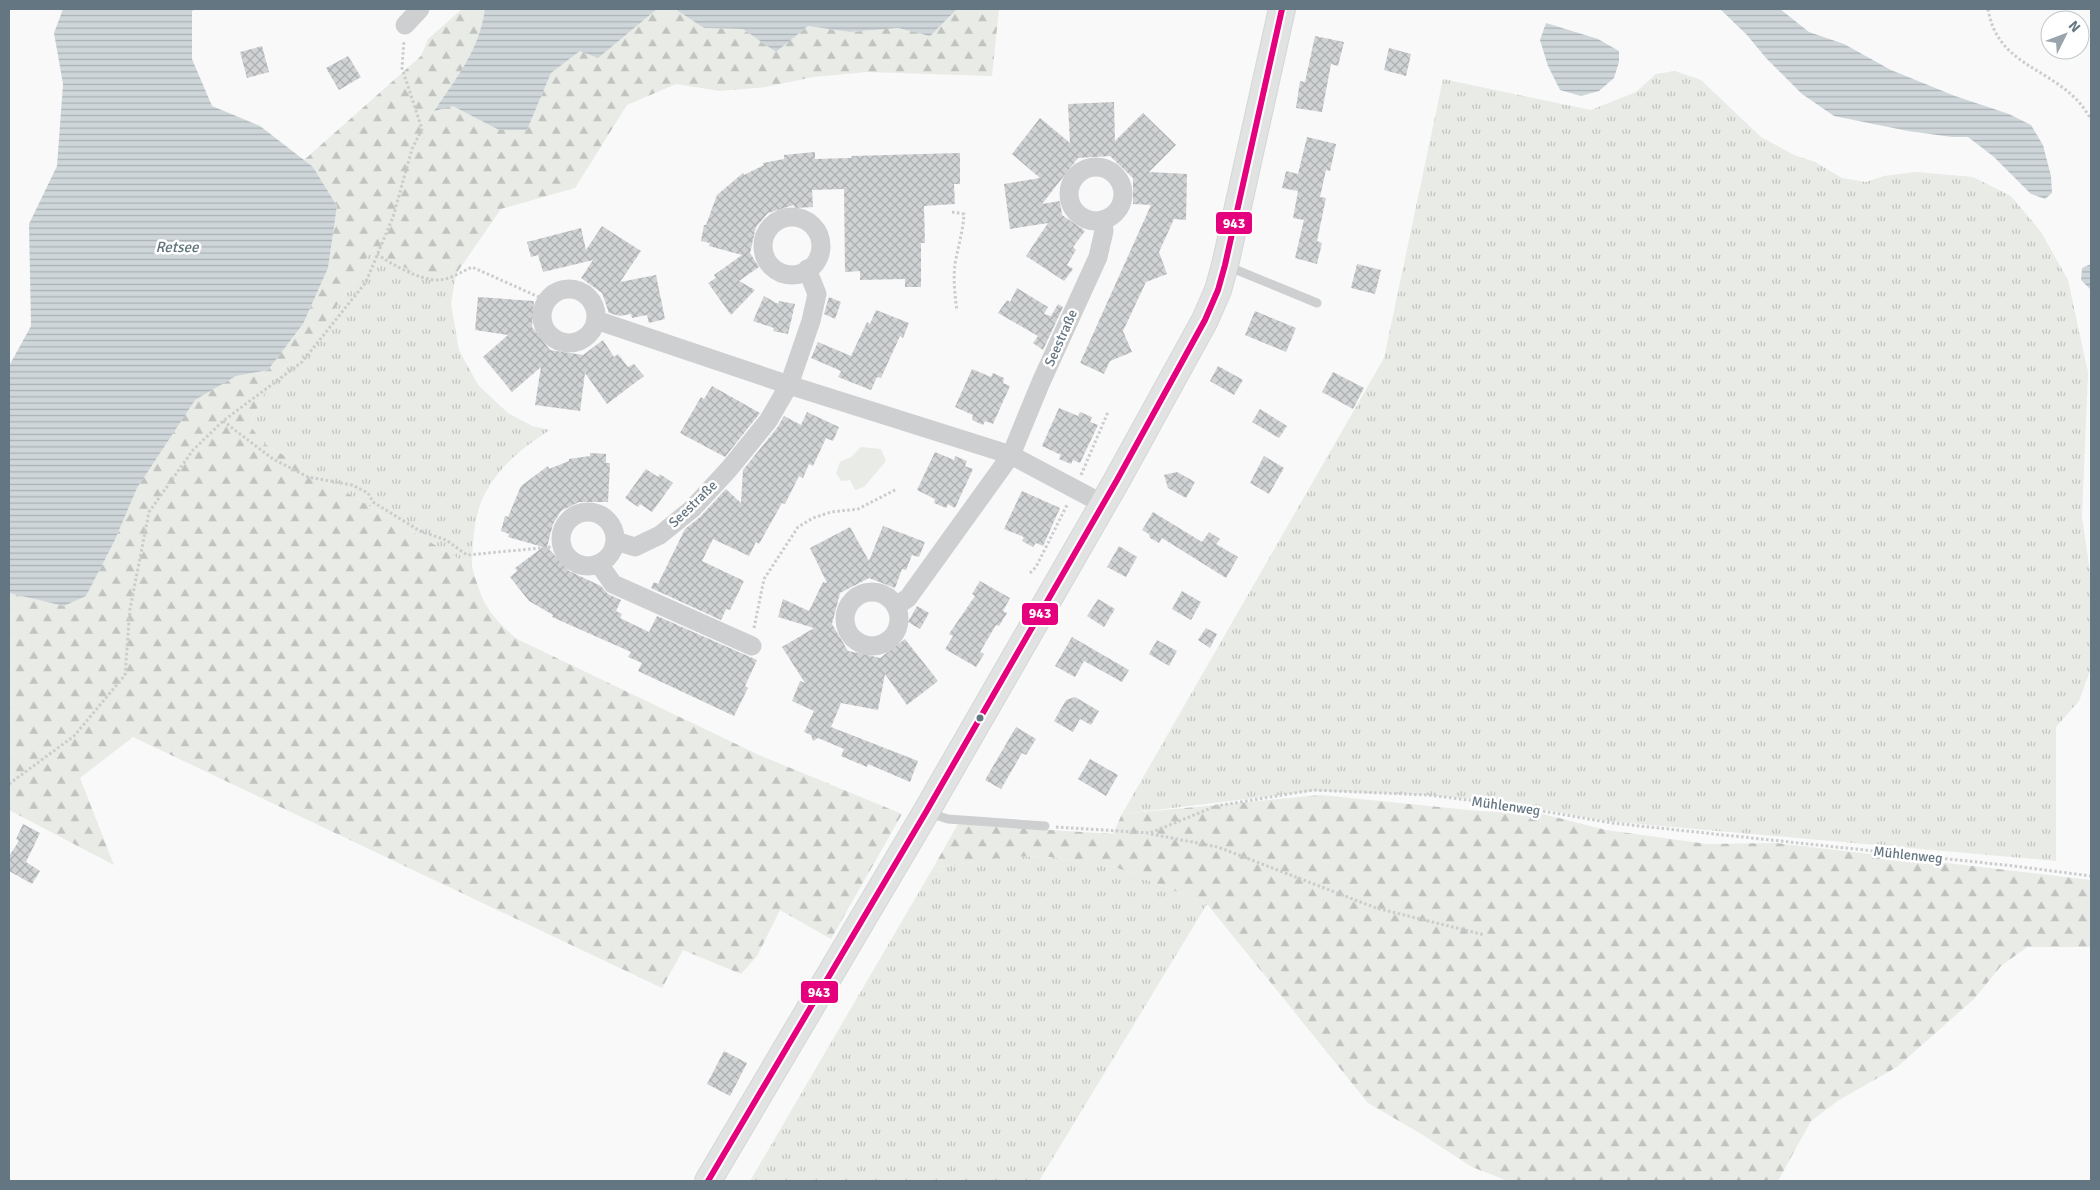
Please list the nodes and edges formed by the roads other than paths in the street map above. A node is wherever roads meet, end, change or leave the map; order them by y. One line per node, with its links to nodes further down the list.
1 (420, 9): 3 (street)
2 (1282, 9): 5 (main road)
3 (405, 25)
4 (1103, 220): 10 (street, Seestraße)
5 (1225, 265): 7 (lane); 11 (main road)
6 (808, 269): 9 (street, Seestraße)
7 (1317, 303)
8 (596, 320): 8 (street); 9 (street)
9 (789, 385): 10 (street); 12 (street, Seestraße)
10 (1011, 455): 11 (street); 14 (street, Seestraße)
11 (1103, 504): 16 (main road)
12 (616, 541): 13 (street); 13 (street)
13 (599, 564): 15 (street)
14 (896, 606)
15 (752, 646)
16 (926, 812): 17 (lane); 18 (main road)
17 (1045, 826)
18 (708, 1181)

